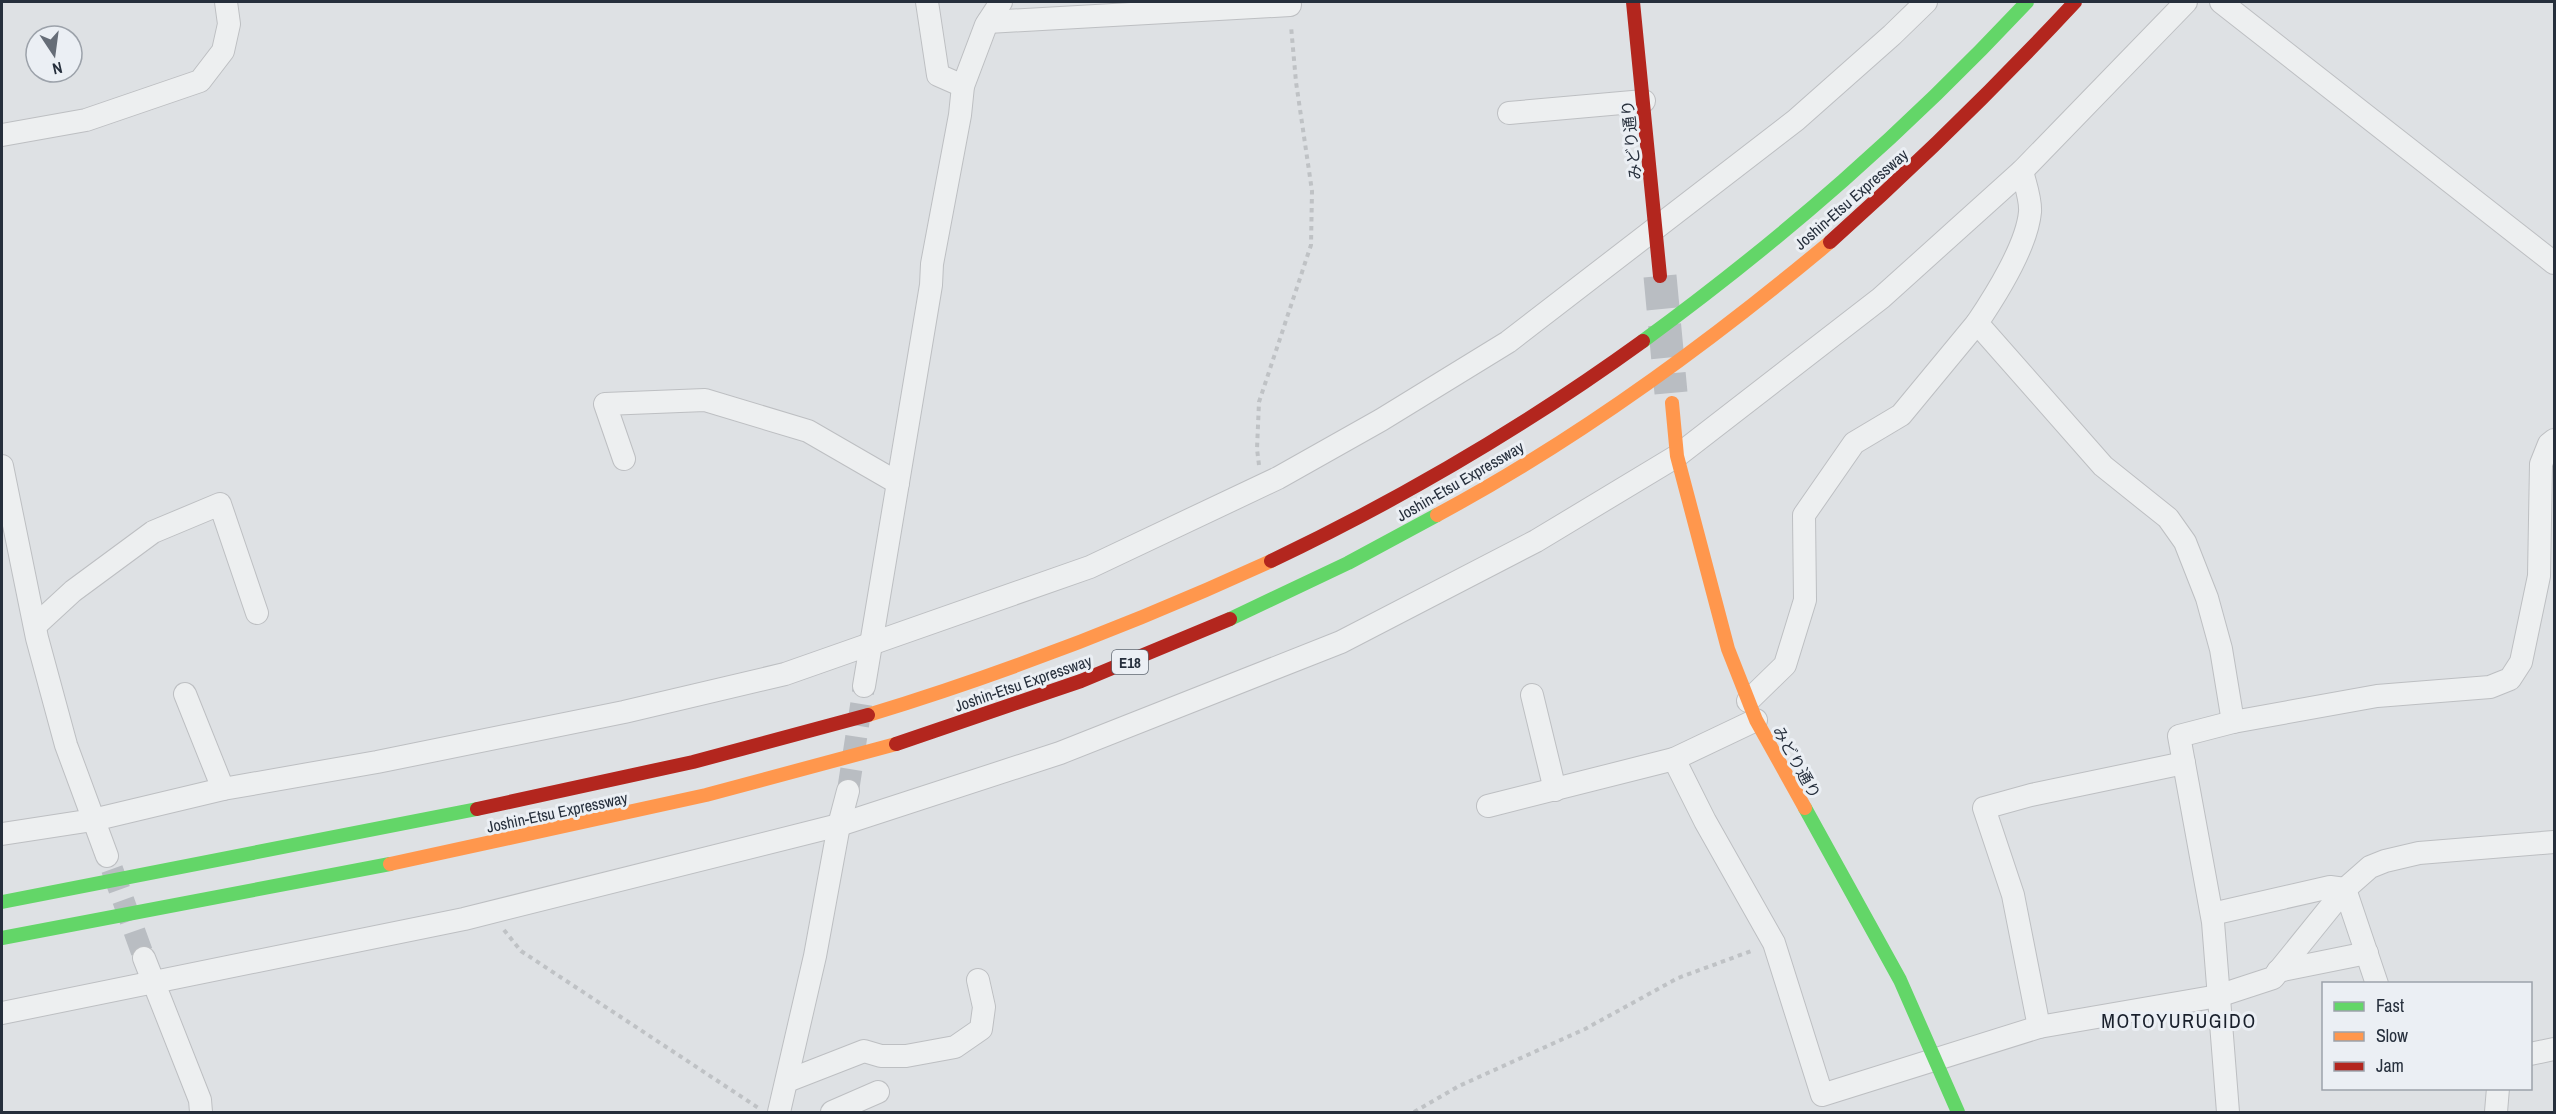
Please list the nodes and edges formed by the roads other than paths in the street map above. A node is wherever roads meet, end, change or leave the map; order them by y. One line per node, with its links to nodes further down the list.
1 (226, 2): 15 (street)
2 (927, 2): 12 (street)
3 (1001, 2): 11 (street)
4 (1633, 2): 13 (main road, みどり通り)
5 (1926, 2): 17 (street)
6 (2027, 2): 49 (main road, Joshin-Etsu Expressway / E18)
7 (2075, 2): 51 (main road, Joshin-Etsu Expressway / E18)
8 (2186, 2): 16 (street)
9 (2221, 2): 18 (street)
10 (1290, 5): 11 (street)
11 (988, 22): 12 (street)
12 (963, 86): 26 (street)
13 (1644, 101): 14 (street); 17 (main road, みどり通り)
14 (1509, 114)
15 (2, 135)
16 (2022, 171): 20 (street); 23 (street)
17 (1656, 230): 19 (main road, みどり通り); 31 (street)
18 (2554, 263)
19 (1660, 276)
20 (1977, 323): 35 (street); 36 (street)
21 (1672, 403): 23 (main road, みどり通り)
22 (2554, 440): 28 (street)
23 (1677, 456): 35 (main road, みどり通り); 44 (street)
24 (624, 459): 26 (street)
25 (2, 466): 27 (street)
26 (898, 483): 31 (street)
27 (10, 544): 30 (street)
28 (2545, 592): 36 (street)
29 (257, 613): 30 (street)
30 (35, 626): 43 (street)
31 (872, 643): 32 (street); 39 (street)
32 (864, 686)
33 (185, 694): 39 (street)
34 (1532, 695): 40 (street)
35 (1752, 710): 37 (street); 63 (main road, みどり通り)
36 (2233, 722): 38 (street)
37 (1674, 759): 40 (street); 63 (street)
38 (2184, 763): 50 (street); 60 (street)
39 (223, 789): 43 (street)
40 (1555, 790): 42 (street)
41 (848, 791): 44 (street)
42 (1488, 806)
43 (93, 819): 45 (street); 47 (street)
44 (839, 825): 56 (street); 64 (street)
45 (2, 834)
46 (2554, 842): 48 (street)
47 (107, 856)
48 (2344, 889): 50 (street); 52 (street); 54 (street)
49 (2, 902)
50 (2212, 914): 58 (street)
51 (2, 938)
52 (2367, 952): 54 (street); 57 (street)
53 (144, 958): 56 (street)
54 (2278, 971): 58 (street)
55 (978, 980): 64 (street)
56 (154, 981): 59 (street); 67 (street)
57 (2376, 982)
58 (2218, 996): 60 (street); 71 (street)
59 (2, 1013)
60 (2039, 1027): 63 (street)
61 (2554, 1049): 62 (street)
62 (2532, 1054)
63 (1936, 1059): 70 (main road, みどり通り)
64 (787, 1081): 68 (street)
65 (2498, 1090): 72 (street)
66 (878, 1092): 69 (street)
67 (201, 1113)
68 (779, 1113)
69 (832, 1113)
70 (1958, 1113)
71 (2228, 1113)
72 (2496, 1113)

